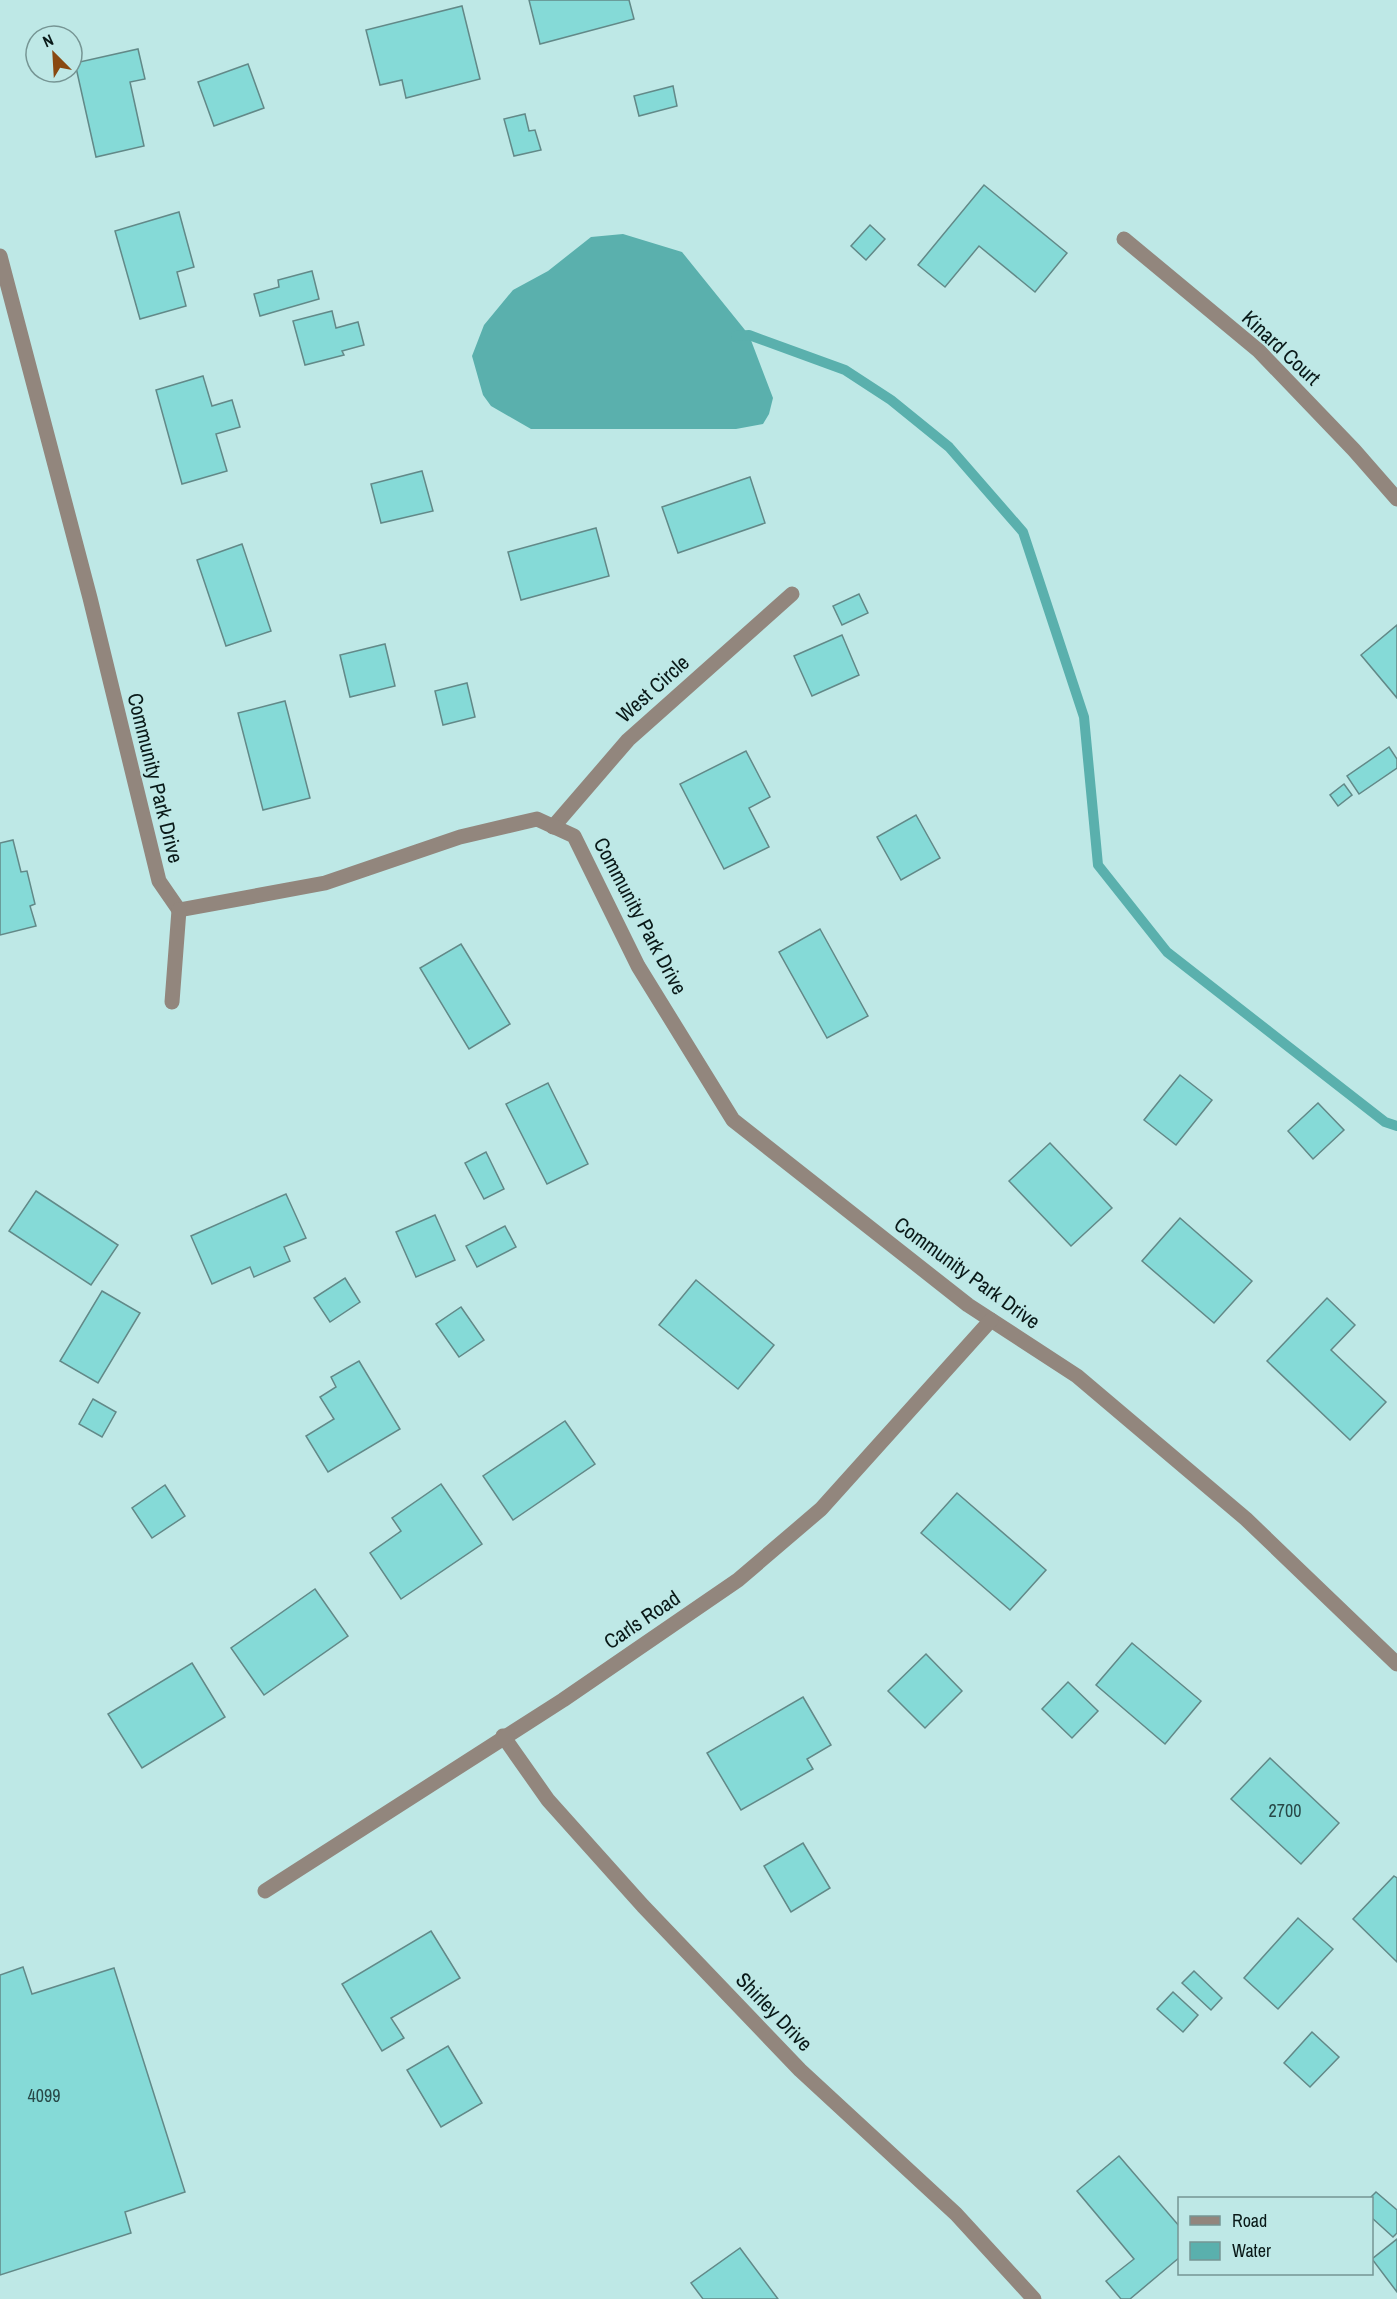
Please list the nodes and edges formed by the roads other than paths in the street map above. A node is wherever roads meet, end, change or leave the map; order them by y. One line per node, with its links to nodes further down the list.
1 (1124, 240): 3 (street, Kinard Court)
2 (0, 256): 6 (street, Community Park Drive)
3 (1397, 499)
4 (792, 594): 5 (street, West Circle)
5 (553, 827): 6 (street, Community Park Drive); 8 (street, Community Park Drive)
6 (179, 910): 7 (street)
7 (172, 1002)
8 (991, 1320): 9 (street, Community Park Drive); 10 (street, Carls Road)
9 (1397, 1664)
10 (503, 1736): 11 (street, Carls Road); 12 (street, Shirley Drive)
11 (265, 1891)
12 (1034, 2299)

